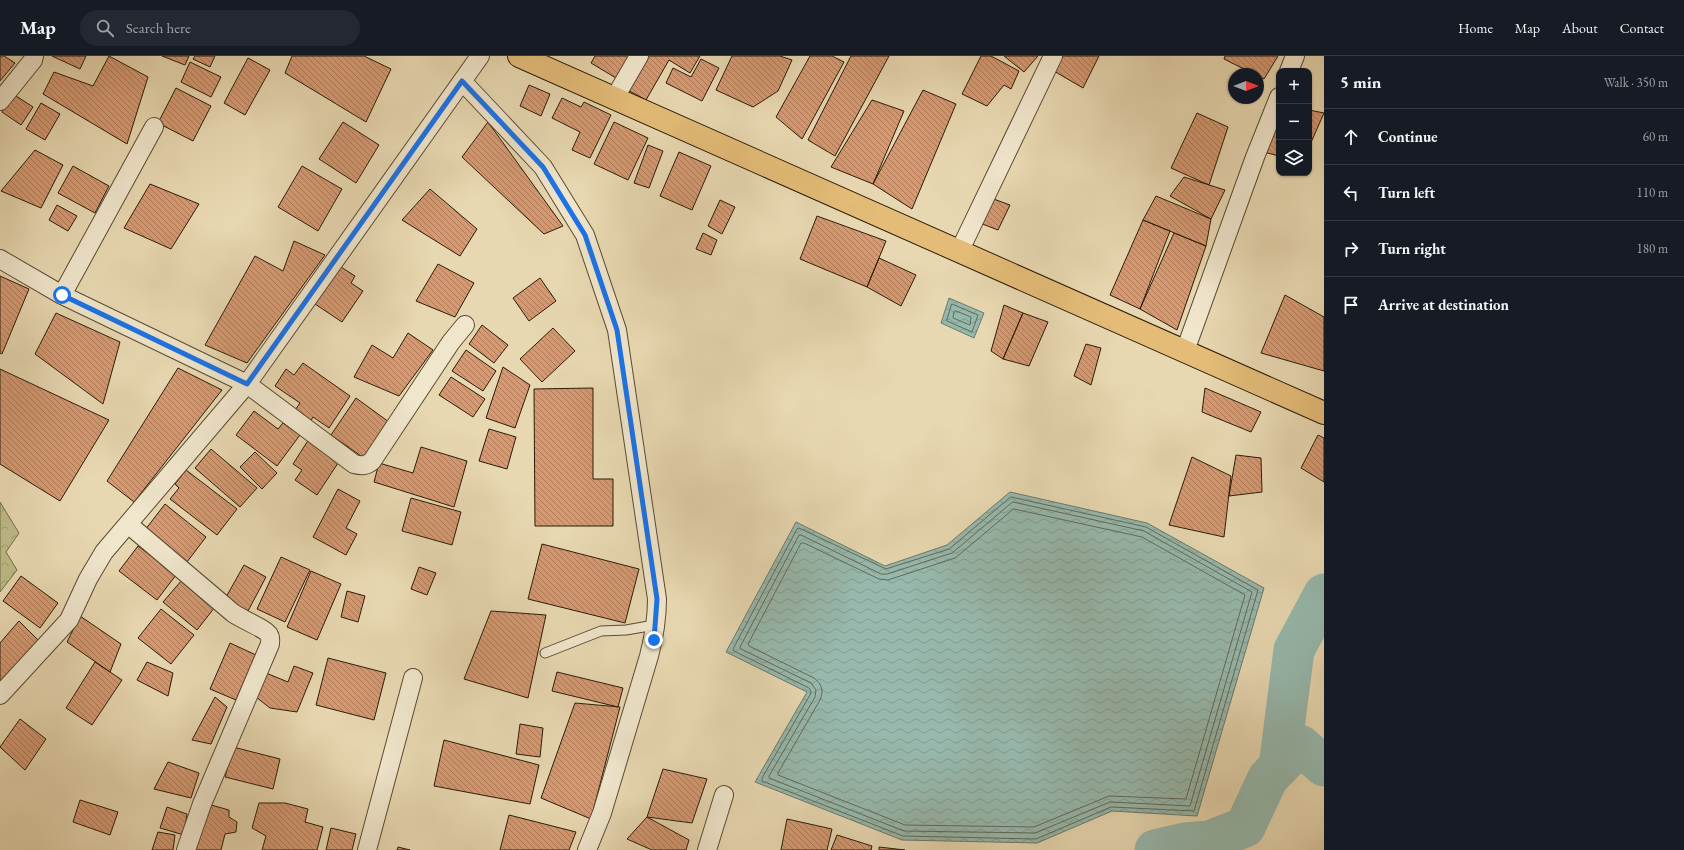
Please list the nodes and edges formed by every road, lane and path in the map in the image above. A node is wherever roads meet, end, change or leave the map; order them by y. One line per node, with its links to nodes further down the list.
1 (34, 56): 10 (street)
2 (480, 56): 8 (street)
3 (519, 56): 9 (highway)
4 (640, 56): 9 (street)
5 (1053, 56): 13 (street)
6 (1295, 56): 7 (street)
7 (1291, 68)
8 (462, 81): 18 (street); 21 (street)
9 (614, 99): 13 (highway)
10 (0, 101)
11 (1276, 104): 17 (street)
12 (154, 127): 15 (street)
13 (959, 252): 17 (highway)
14 (0, 259): 15 (street)
15 (62, 295): 18 (street)
16 (465, 325): 18 (street)
17 (1185, 351): 19 (highway)
18 (247, 384): 20 (street)
19 (1324, 413)
20 (128, 524): 24 (street); 26 (street)
21 (655, 625): 22 (lane); 28 (street)
22 (545, 653)
23 (413, 678): 27 (street)
24 (0, 695)
25 (724, 795): 29 (street)
26 (186, 850)
27 (367, 850)
28 (587, 850)
29 (707, 850)

